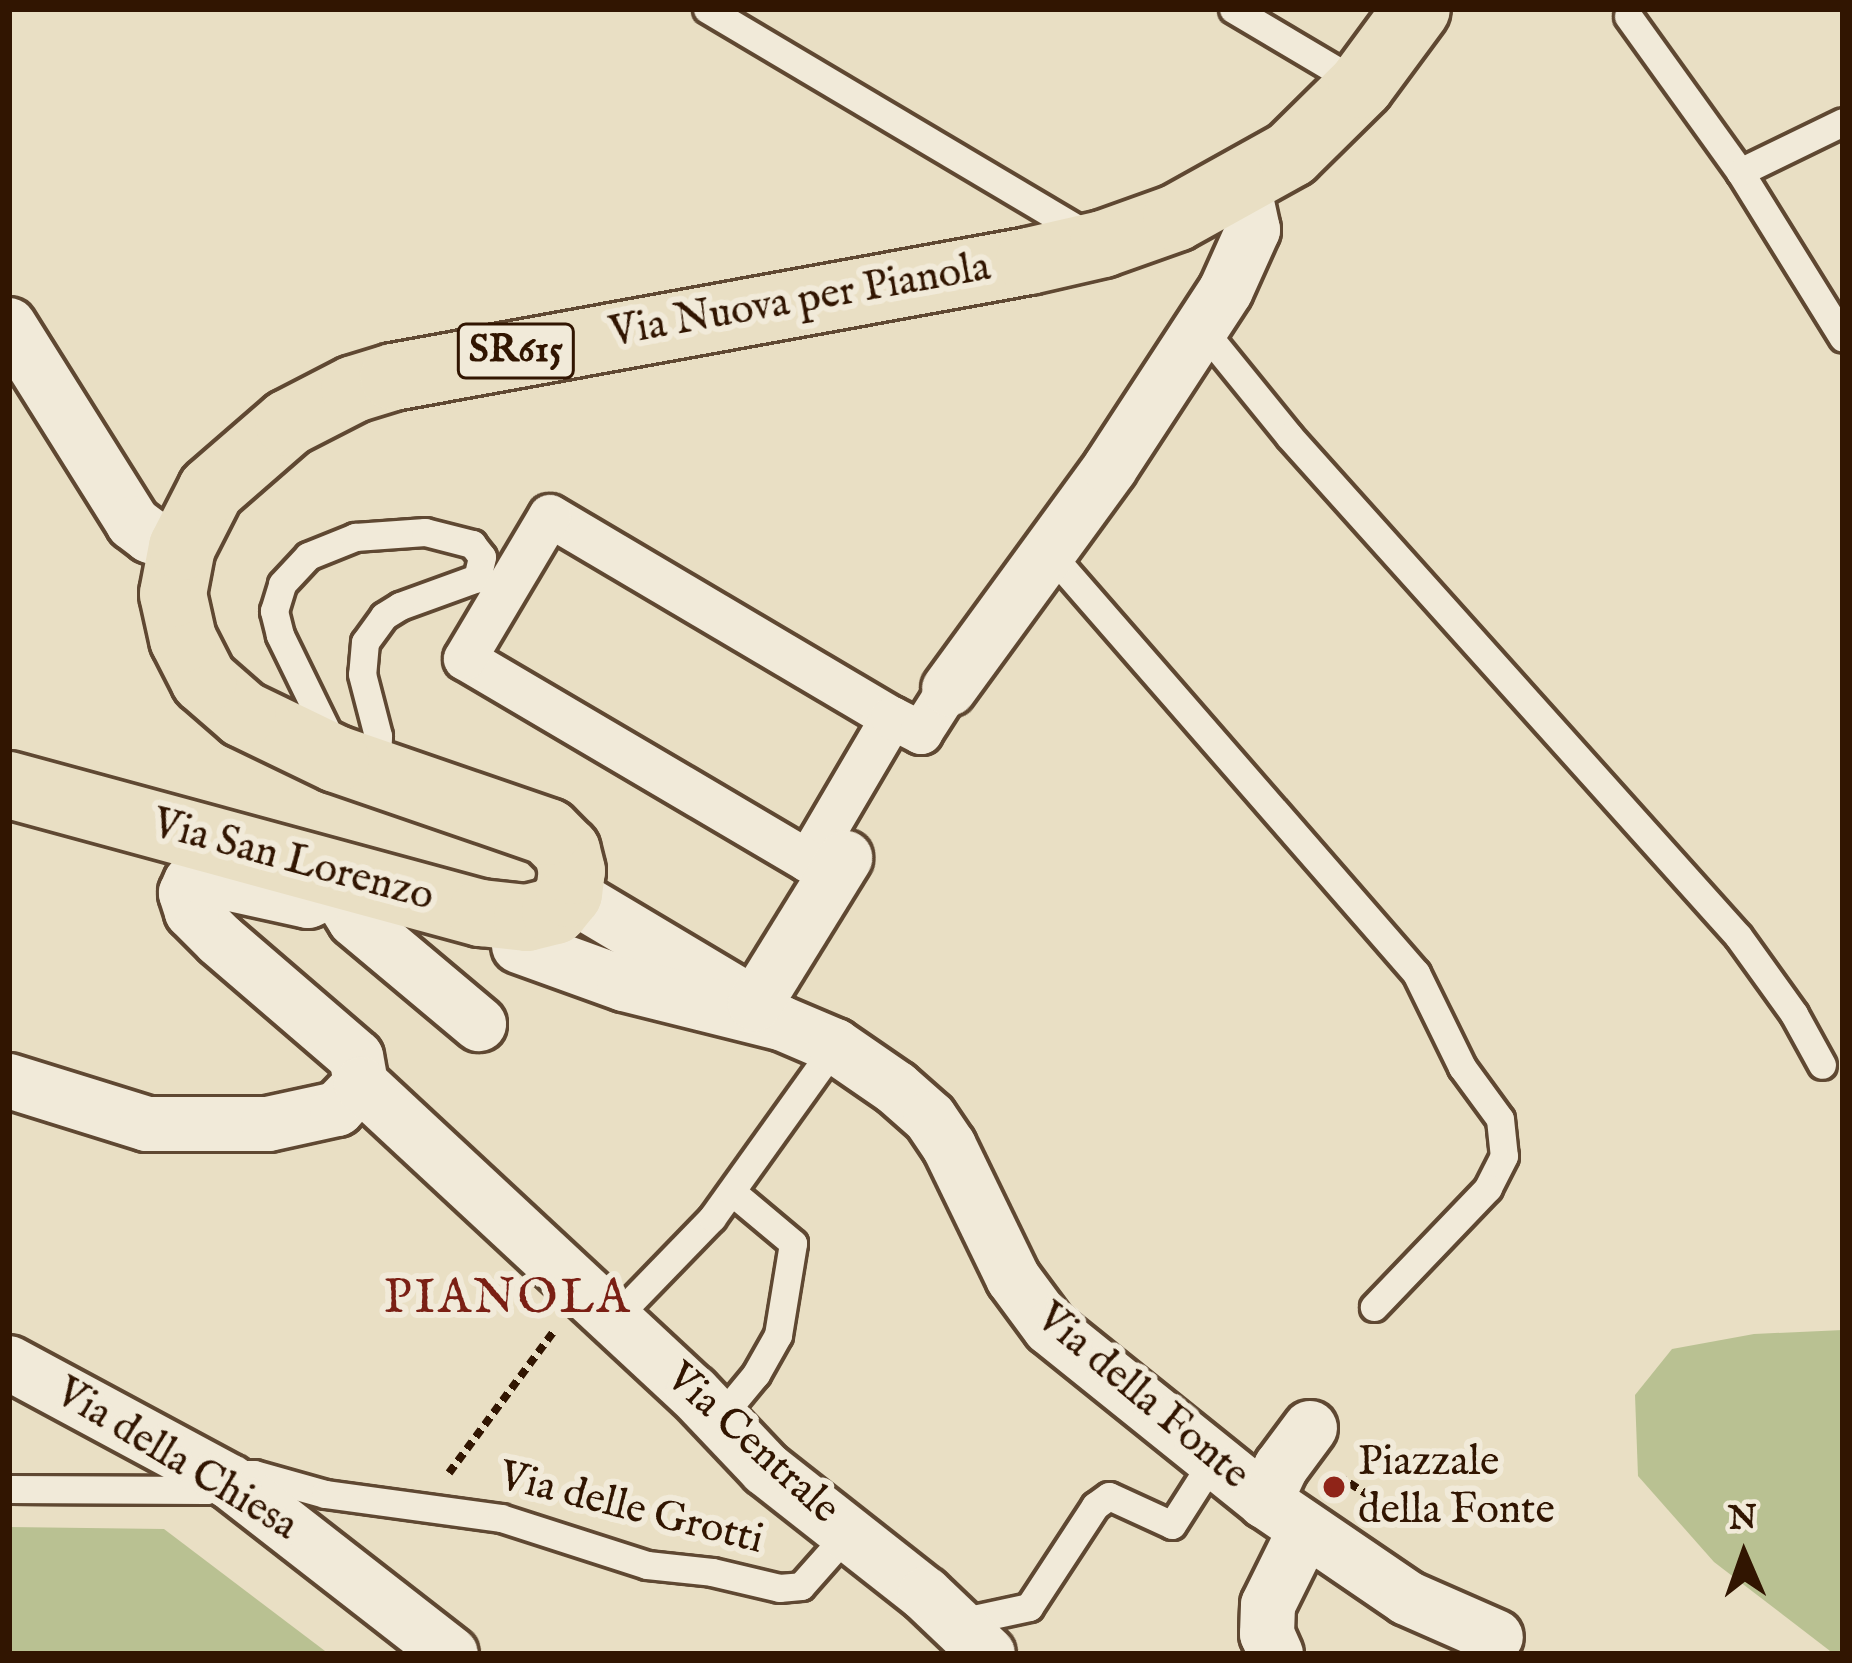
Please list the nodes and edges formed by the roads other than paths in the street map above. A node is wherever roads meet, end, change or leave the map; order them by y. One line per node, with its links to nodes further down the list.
1 (707, 9): 9 (lane)
2 (1233, 9): 5 (lane)
3 (1417, 9): 5 (main road, Via Nuova per Pianola / SR615)
4 (1628, 16): 7 (lane)
5 (1361, 86): 8 (main road, Via Nuova per Pianola / SR615)
6 (1843, 122): 7 (lane)
7 (1740, 172): 12 (lane)
8 (1243, 184): 9 (main road, Via Nuova per Pianola / SR615); 11 (street)
9 (1103, 244): 13 (main road, Via Nuova per Pianola / SR615)
10 (9, 325): 13 (street)
11 (1203, 330): 14 (street); 27 (lane)
12 (1843, 338)
13 (182, 547): 18 (main road, Via Nuova per Pianola / SR615)
14 (1048, 551): 16 (street); 32 (lane)
15 (490, 587): 17 (street); 17 (street); 18 (lane); 18 (lane)
16 (950, 688): 17 (street)
17 (892, 718)
18 (356, 766): 22 (main road, Via Nuova per Pianola / SR615)
19 (9, 785): 21 (main road, Via San Lorenzo)
20 (845, 858): 24 (street)
21 (340, 880): 22 (main road, Via San Lorenzo); 25 (street); 29 (street, Via Centrale)
22 (569, 894): 24 (street)
23 (519, 946): 24 (street, Via della Fonte)
24 (768, 1014): 26 (street, Via della Fonte)
25 (479, 1024)
26 (835, 1046): 30 (lane); 36 (street, Via della Fonte)
27 (1822, 1065)
28 (9, 1081): 29 (street)
29 (361, 1084): 31 (street, Via Centrale)
30 (732, 1192): 31 (lane); 34 (lane)
31 (599, 1305): 34 (street, Via Centrale)
32 (1374, 1307)
33 (9, 1363): 37 (street, Via della Chiesa)
34 (718, 1420): 40 (street, Via Centrale)
35 (1310, 1428): 39 (street)
36 (1214, 1459): 39 (street, Via della Fonte); 42 (lane)
37 (230, 1482): 38 (lane, Via delle Grotti); 40 (lane, Via delle Grotti); 43 (street, Via della Chiesa)
38 (9, 1489)
39 (1285, 1515): 41 (street); 44 (street)
40 (849, 1532): 42 (street, Via Centrale)
41 (1496, 1637)
42 (972, 1638)
43 (451, 1654)
44 (1276, 1654)

